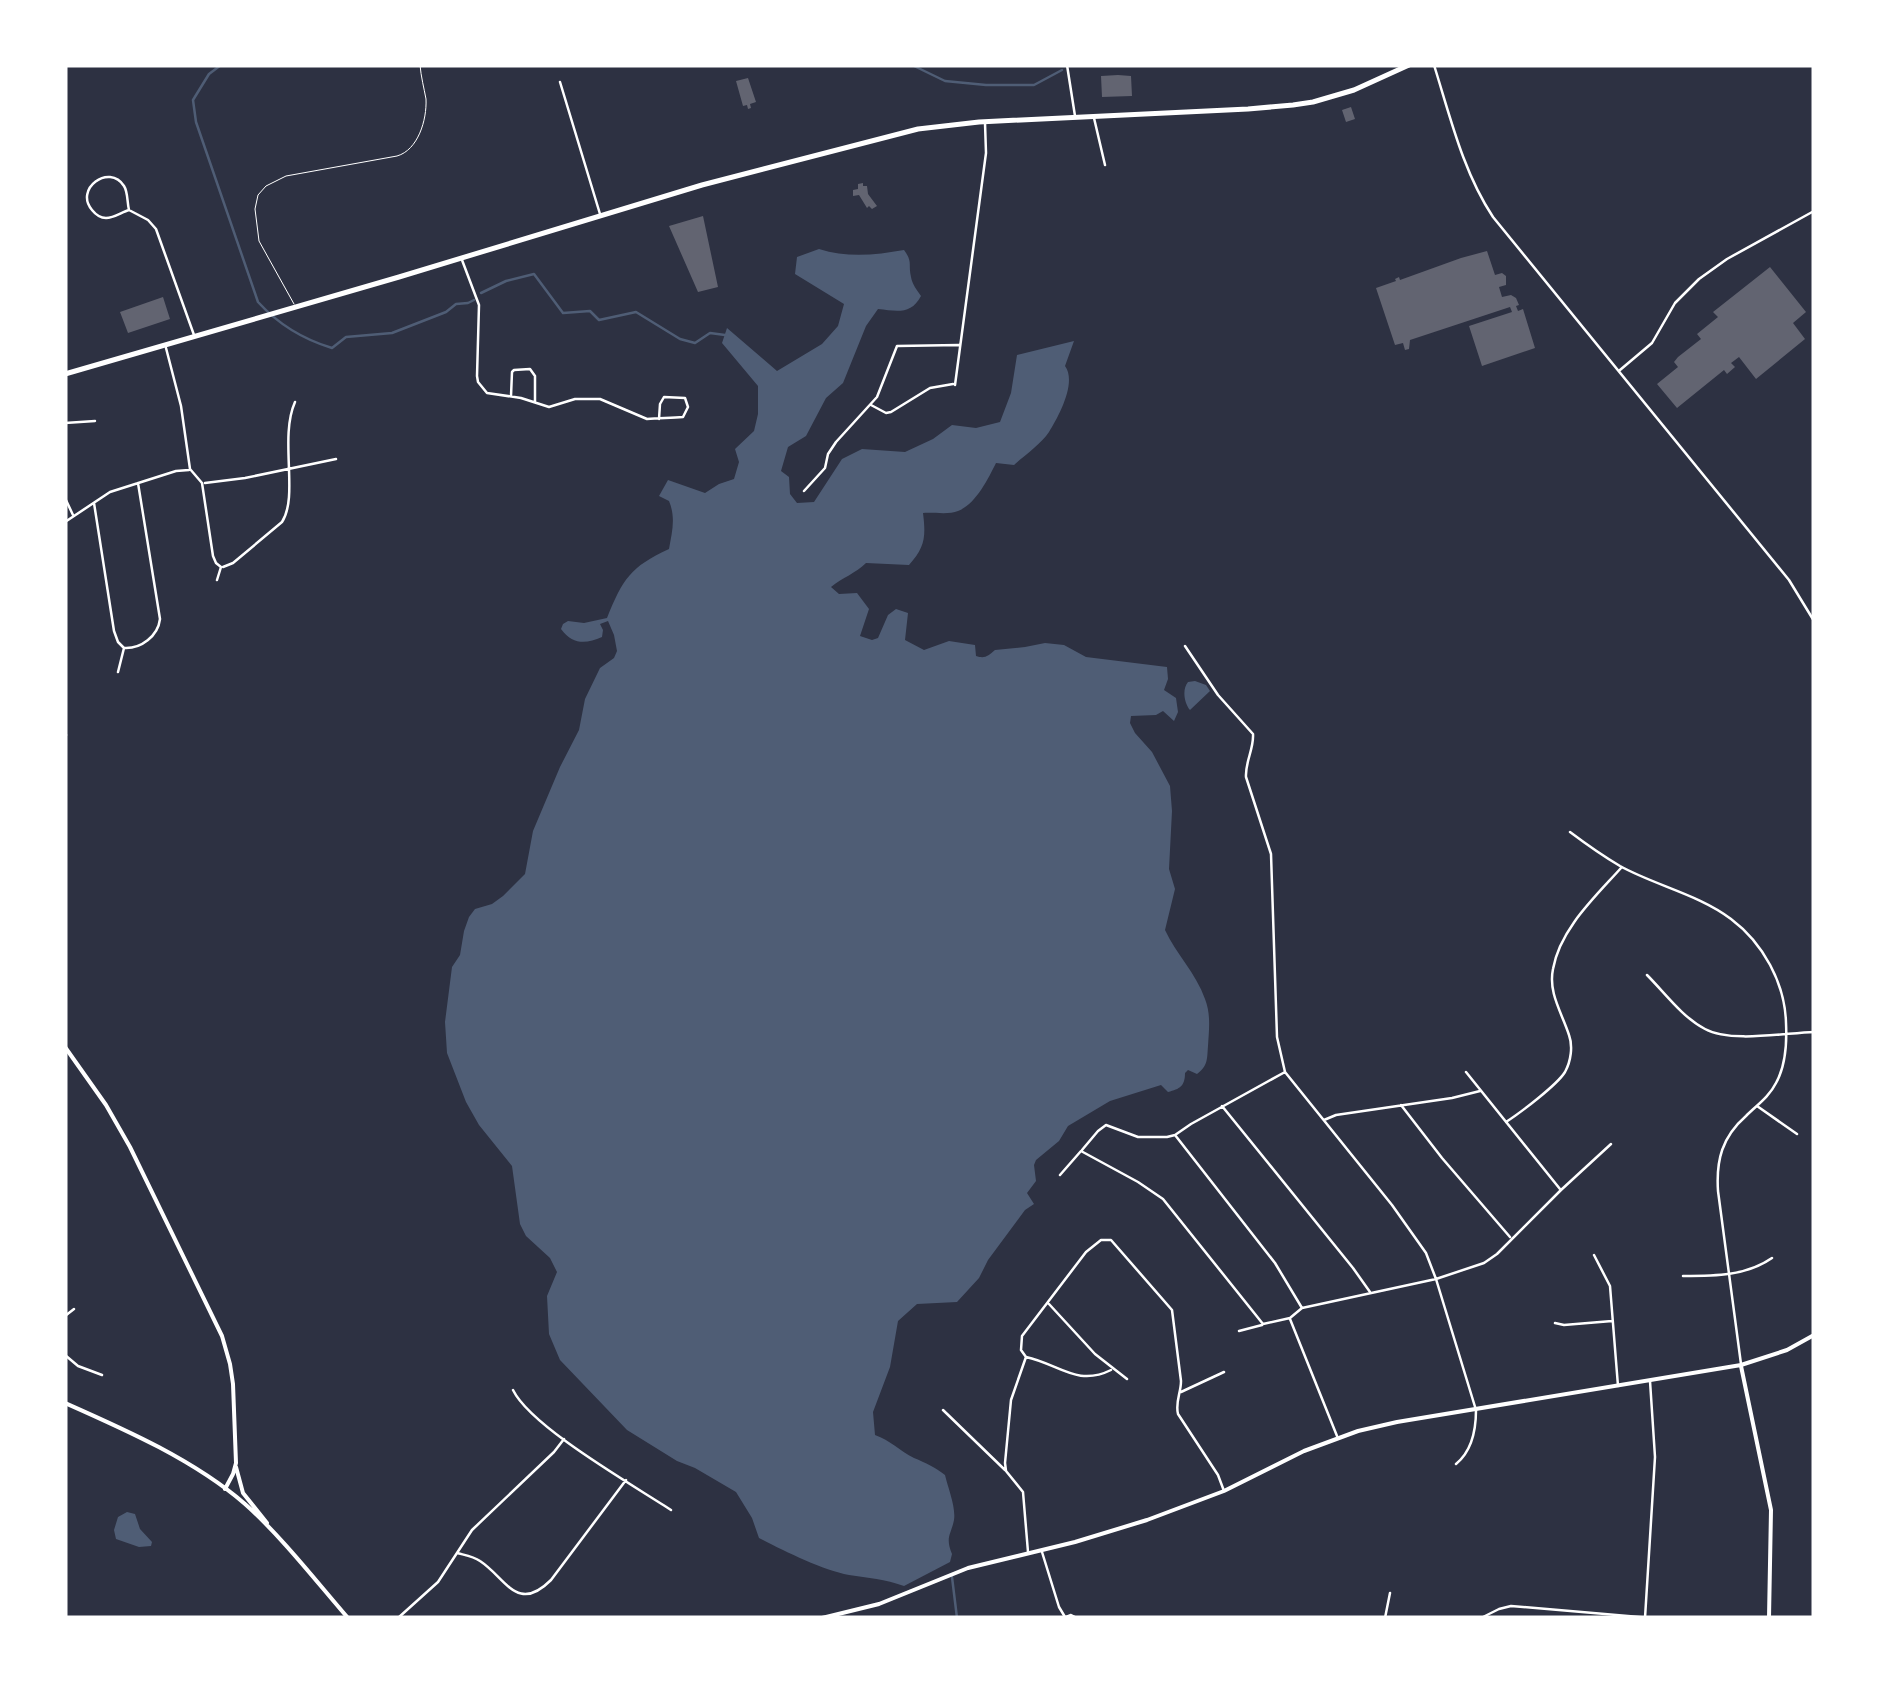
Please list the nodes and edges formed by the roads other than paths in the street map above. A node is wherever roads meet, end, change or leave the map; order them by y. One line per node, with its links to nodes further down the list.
1 (420, 65): 14 (lane)
2 (1067, 65): 7 (street)
3 (1410, 65): 6 (main road)
4 (1434, 65): 18 (street)
5 (560, 82): 12 (street)
6 (1094, 116): 7 (main road); 9 (street)
7 (1075, 117): 8 (main road)
8 (985, 122): 12 (main road); 17 (street)
9 (1104, 166)
10 (129, 210): 10 (street); 15 (street)
11 (1814, 211): 18 (street)
12 (600, 216): 13 (main road)
13 (461, 258): 14 (main road); 21 (street)
14 (296, 306): 15 (main road)
15 (194, 336): 16 (main road)
16 (165, 344): 19 (main road); 29 (street)
17 (960, 345): 24 (street); 24 (street)
18 (1619, 371): 40 (street)
19 (65, 374): 20 (street)
20 (65, 391)
21 (511, 397): 23 (street); 23 (street)
22 (295, 402): 30 (street)
23 (534, 402): 25 (street)
24 (872, 405): 33 (street)
25 (659, 418): 25 (street)
26 (95, 420): 27 (street)
27 (65, 422)
28 (336, 459): 30 (street)
29 (190, 470): 31 (street); 32 (street)
30 (288, 470): 32 (street); 38 (street)
31 (138, 483): 35 (street); 42 (street)
32 (202, 483): 38 (street)
33 (804, 491)
34 (65, 498): 36 (street)
35 (94, 503): 36 (street); 42 (street)
36 (74, 516): 37 (street)
37 (65, 522)
38 (222, 567): 39 (street)
39 (217, 580)
40 (1814, 621)
41 (1185, 646): 50 (street)
42 (124, 648): 43 (street)
43 (118, 672)
44 (1570, 832): 45 (street)
45 (1622, 867): 48 (street); 57 (street)
46 (1647, 975): 48 (street)
47 (1814, 1032): 48 (street)
48 (1786, 1034): 55 (street)
49 (65, 1047): 97 (main road)
50 (1285, 1072): 54 (street); 56 (street)
51 (1466, 1072): 52 (street)
52 (1480, 1091): 53 (street); 57 (street)
53 (1401, 1105): 56 (street); 64 (street)
54 (1222, 1106): 59 (street); 70 (street)
55 (1757, 1106): 58 (street); 67 (street)
56 (1323, 1120): 69 (street)
57 (1506, 1122): 63 (street)
58 (1797, 1134)
59 (1175, 1135): 61 (street); 72 (street)
60 (1611, 1144): 63 (street)
61 (1082, 1151): 62 (street); 78 (street)
62 (1060, 1175)
63 (1561, 1190): 64 (street)
64 (1511, 1238): 69 (street)
65 (1594, 1256): 76 (street)
66 (1772, 1258): 67 (street)
67 (1730, 1274): 68 (street); 83 (street)
68 (1683, 1276)
69 (1436, 1279): 70 (street); 94 (street)
70 (1370, 1294): 72 (street)
71 (1048, 1303): 82 (street); 84 (street); 91 (street)
72 (1302, 1308): 75 (street)
73 (74, 1309): 74 (street)
74 (65, 1316)
75 (1290, 1318): 78 (street); 95 (street)
76 (1614, 1321): 77 (street); 89 (street)
77 (1555, 1323)
78 (1263, 1324): 79 (street)
79 (1239, 1332)
80 (1814, 1335): 83 (main road)
81 (65, 1355): 86 (street)
82 (1026, 1357): 84 (street); 99 (street)
83 (1741, 1365): 88 (main road); 120 (main road)
84 (1112, 1369): 87 (street)
85 (1224, 1372): 91 (street)
86 (102, 1375)
87 (1127, 1379)
88 (1650, 1381): 89 (main road); 118 (street)
89 (1618, 1387): 94 (main road)
90 (512, 1390): 96 (street)
91 (1181, 1392): 103 (street)
92 (65, 1403): 102 (main road)
93 (943, 1410): 99 (street)
94 (1476, 1410): 95 (main road); 98 (street)
95 (1338, 1438): 103 (main road)
96 (564, 1439): 101 (street); 108 (street)
97 (236, 1463): 100 (main road); 102 (main road)
98 (1456, 1464)
99 (1006, 1471): 109 (street)
100 (237, 1474): 104 (main road); 106 (main road)
101 (626, 1480): 105 (street); 108 (street)
102 (224, 1489): 104 (main road)
103 (1224, 1490): 107 (main road)
104 (230, 1494): 106 (main road)
105 (670, 1510)
106 (280, 1541): 111 (main road)
107 (1041, 1551): 109 (main road); 114 (street)
108 (457, 1553): 112 (street)
109 (1028, 1554): 113 (main road)
110 (1390, 1594): 116 (street)
111 (348, 1618)
112 (398, 1618)
113 (822, 1618)
114 (1065, 1618): 115 (street)
115 (1077, 1618)
116 (1385, 1618)
117 (1481, 1618): 118 (street)
118 (1645, 1618): 119 (street)
119 (1651, 1618)
120 (1769, 1618)

